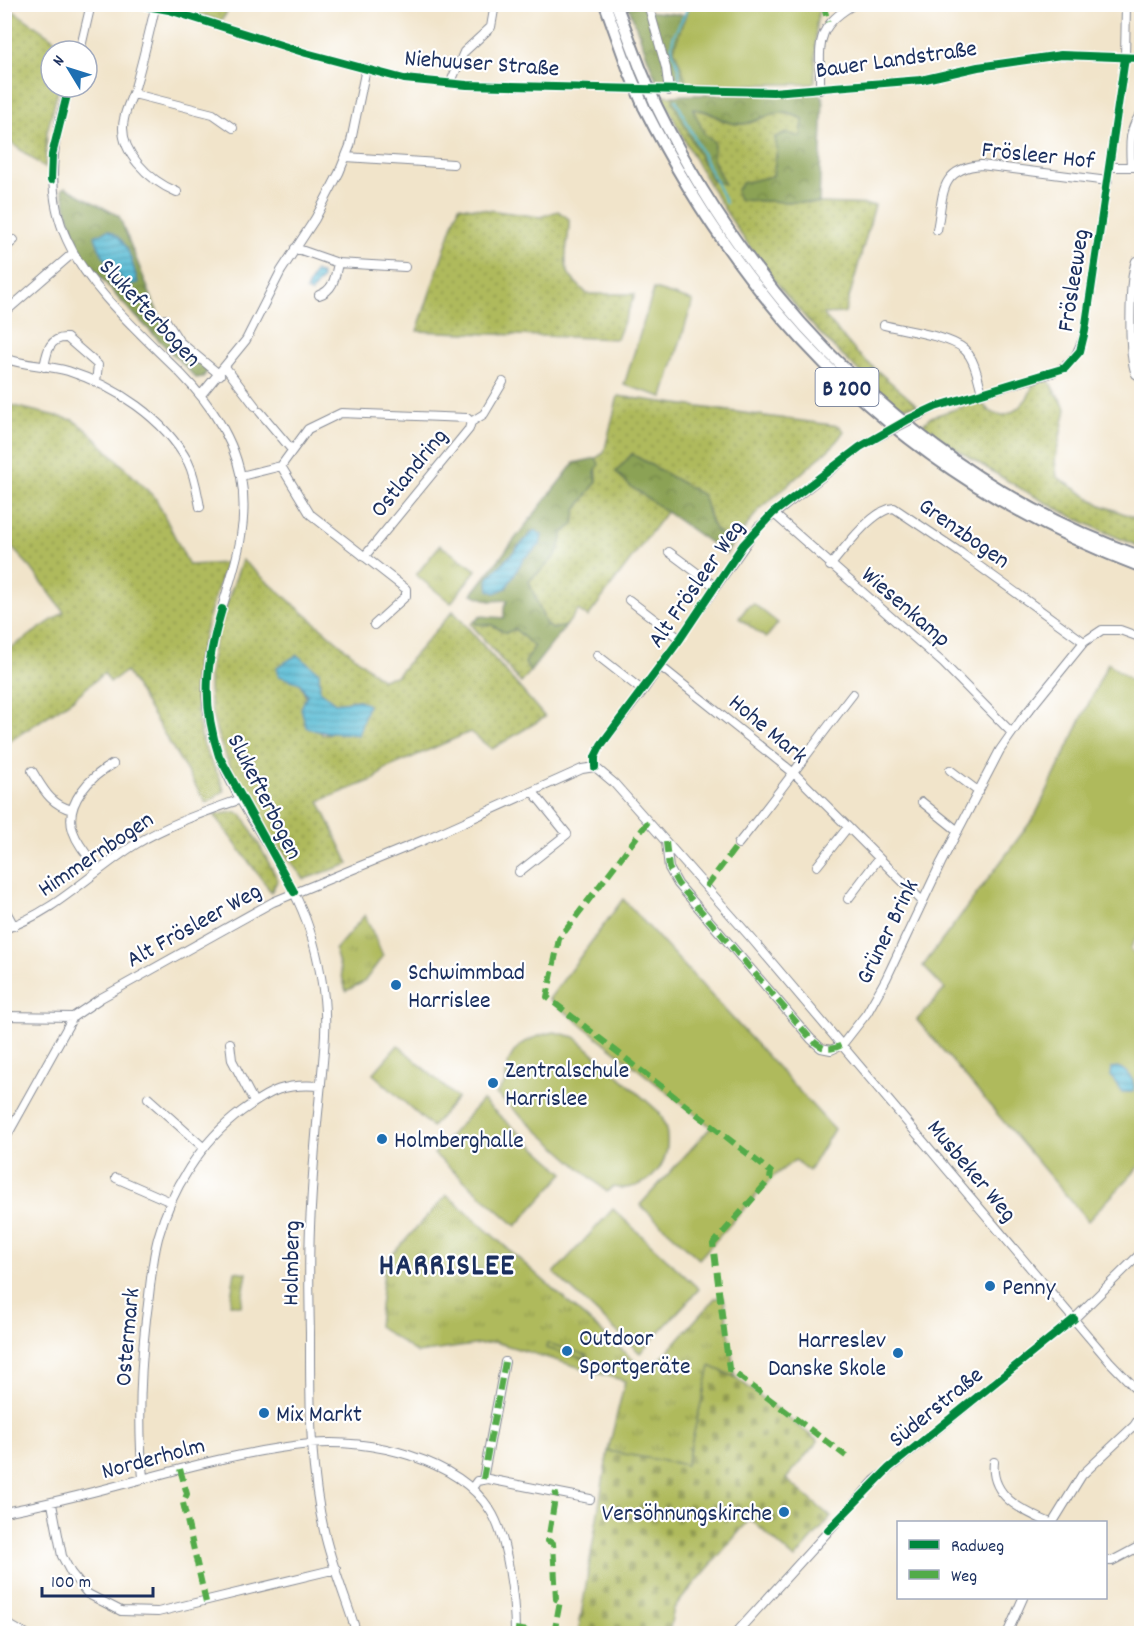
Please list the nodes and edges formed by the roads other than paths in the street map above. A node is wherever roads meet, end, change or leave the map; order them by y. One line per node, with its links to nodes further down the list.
1 (91, 4): 10 (street)
2 (135, 4): 9 (street, Niehuuser Straße)
3 (495, 4): 15 (street)
4 (604, 4): 14 (highway, B 200)
5 (616, 4): 14 (highway, B 200)
6 (648, 4): 18 (street)
7 (855, 4): 17 (street)
8 (1126, 4): 11 (street, Frösleeweg)
9 (155, 8): 13 (street, Niehuuser Straße); 19 (street)
10 (83, 39)
11 (1125, 58): 12 (street, Bauer Landstraße); 17 (street, Bauer Landstraße); 26 (street, Frösleeweg)
12 (1142, 58)
13 (366, 68): 15 (street, Niehuuser Straße); 24 (street)
14 (636, 72): 21 (highway, B 200, bridge)
15 (450, 84): 16 (street, Niehuuser Straße)
16 (656, 90): 18 (street, Bauer Landstraße)
17 (820, 90): 18 (street, Bauer Landstraße)
18 (669, 91)
19 (134, 93): 23 (street); 30 (street)
20 (66, 99): 35 (street, Slukefterbogen)
21 (650, 106): 61 (highway, B 200); 63 (highway, B 200)
22 (1142, 113): 27 (street)
23 (233, 128)
24 (346, 157): 25 (street); 33 (street)
25 (453, 164)
26 (1110, 167): 27 (street); 29 (street, Frösleeweg)
27 (1131, 167): 28 (street)
28 (1142, 167)
29 (1108, 181): 31 (street, Frösleer Hof); 50 (street, Frösleeweg)
30 (177, 192)
31 (937, 230)
32 (14, 240): 34 (street)
33 (295, 248): 37 (street); 45 (street)
34 (4, 249)
35 (72, 254): 40 (street); 51 (street, Slukefterbogen)
36 (1136, 261): 47 (street)
37 (338, 263): 38 (street); 39 (street)
38 (405, 267)
39 (319, 296)
40 (4, 313)
41 (165, 319): 46 (street)
42 (884, 325): 50 (street)
43 (4, 358): 44 (street)
44 (44, 367): 48 (street); 48 (street)
45 (226, 368): 46 (street); 54 (street)
46 (220, 375): 51 (street)
47 (1139, 376)
48 (96, 382): 57 (street)
49 (503, 382): 53 (street)
50 (982, 393): 52 (street, Frösleeweg)
51 (201, 395): 56 (street, Slukefterbogen)
52 (935, 407): 58 (street, Alt Frösleer Weg, bridge)
53 (471, 423): 54 (street, Ostlandring); 60 (street, Ostlandring)
54 (292, 450): 55 (street, Ostlandring)
55 (281, 466): 56 (street); 60 (street)
56 (241, 476): 82 (street, Slukefterbogen)
57 (200, 507)
58 (773, 513): 62 (street, Wiesenkamp); 64 (street, Alt Frösleer Weg)
59 (669, 552): 64 (street, Alt Frösleer Weg)
60 (364, 557): 66 (street)
61 (1142, 557)
62 (830, 566): 69 (street, Grenzbogen); 74 (street, Wiesenkamp)
63 (1142, 567)
64 (716, 587): 68 (street, Alt Frösleer Weg)
65 (629, 600): 68 (street, Alt Frösleer Weg)
66 (374, 625)
67 (1142, 638): 69 (street, Grüner Brink)
68 (680, 639): 71 (street, Alt Frösleer Weg)
69 (1084, 642): 74 (street, Grüner Brink)
70 (597, 655): 72 (street)
71 (660, 666): 72 (street, Alt Frösleer Weg); 79 (street, Hohe Mark)
72 (643, 691): 76 (street, Alt Frösleer Weg)
73 (853, 694): 79 (street)
74 (1011, 732): 81 (street, Grüner Brink)
75 (113, 764): 84 (street)
76 (595, 767): 80 (street, Alt Frösleer Weg); 87 (street, Musbeker Weg)
77 (950, 770): 81 (street)
78 (32, 771): 84 (street)
79 (795, 774): 85 (street, Hohe Mark); 88 (street)
80 (533, 792): 92 (street); 93 (street, Alt Frösleer Weg)
81 (979, 792): 86 (street, Grüner Brink)
82 (241, 799): 91 (street, Himmernbogen); 93 (street, Slukefterbogen)
83 (922, 802): 86 (street)
84 (72, 810): 91 (street)
85 (848, 827): 89 (street, Hohe Mark); 90 (street)
86 (958, 831): 95 (street, Grüner Brink)
87 (666, 842): 102 (street, Musbeker Weg); 102 (street)
88 (738, 844)
89 (879, 858): 94 (street); 95 (street, Hohe Mark)
90 (817, 866)
91 (99, 870): 97 (street, Himmernbogen)
92 (519, 872)
93 (294, 892): 100 (street, Alt Frösleer Weg); 103 (street, Holmberg)
94 (848, 899)
95 (922, 901): 102 (street, Grüner Brink)
96 (4, 908): 97 (street)
97 (14, 926): 98 (street, Himmernbogen)
98 (4, 929)
99 (4, 1016): 100 (street)
100 (73, 1017): 106 (street)
101 (230, 1043): 105 (street)
102 (842, 1045): 111 (street, Musbeker Weg)
103 (321, 1086): 105 (street, Ostermark); 115 (street, Holmberg)
104 (148, 1098): 107 (street)
105 (254, 1102): 107 (street, Ostermark)
106 (4, 1141)
107 (204, 1148): 109 (street, Ostermark)
108 (116, 1178): 109 (street)
109 (171, 1202): 117 (street, Ostermark)
110 (1142, 1252): 111 (street, Süderstraße)
111 (1074, 1319): 113 (street, Musbeker Weg); 133 (street, Süderstraße)
112 (505, 1362): 118 (street)
113 (1142, 1395)
114 (1142, 1414): 124 (street)
115 (312, 1444): 117 (street, Norderholm); 119 (street, Norderholm); 127 (street, Holmberg)
116 (994, 1462): 123 (street)
117 (143, 1478): 121 (street, Norderholm)
118 (483, 1479): 119 (street); 120 (street)
119 (472, 1488): 132 (street, Norderholm)
120 (590, 1498)
121 (52, 1504): 122 (street, Norderholm); 127 (street)
122 (4, 1512)
123 (1046, 1521)
124 (1054, 1521)
125 (1142, 1545): 126 (street)
126 (1107, 1560)
127 (336, 1569): 131 (street, Holmberg)
128 (1023, 1599): 134 (street)
129 (4, 1622): 130 (street)
130 (25, 1634)
131 (357, 1634)
132 (515, 1634)
133 (735, 1634)
134 (1007, 1634)

